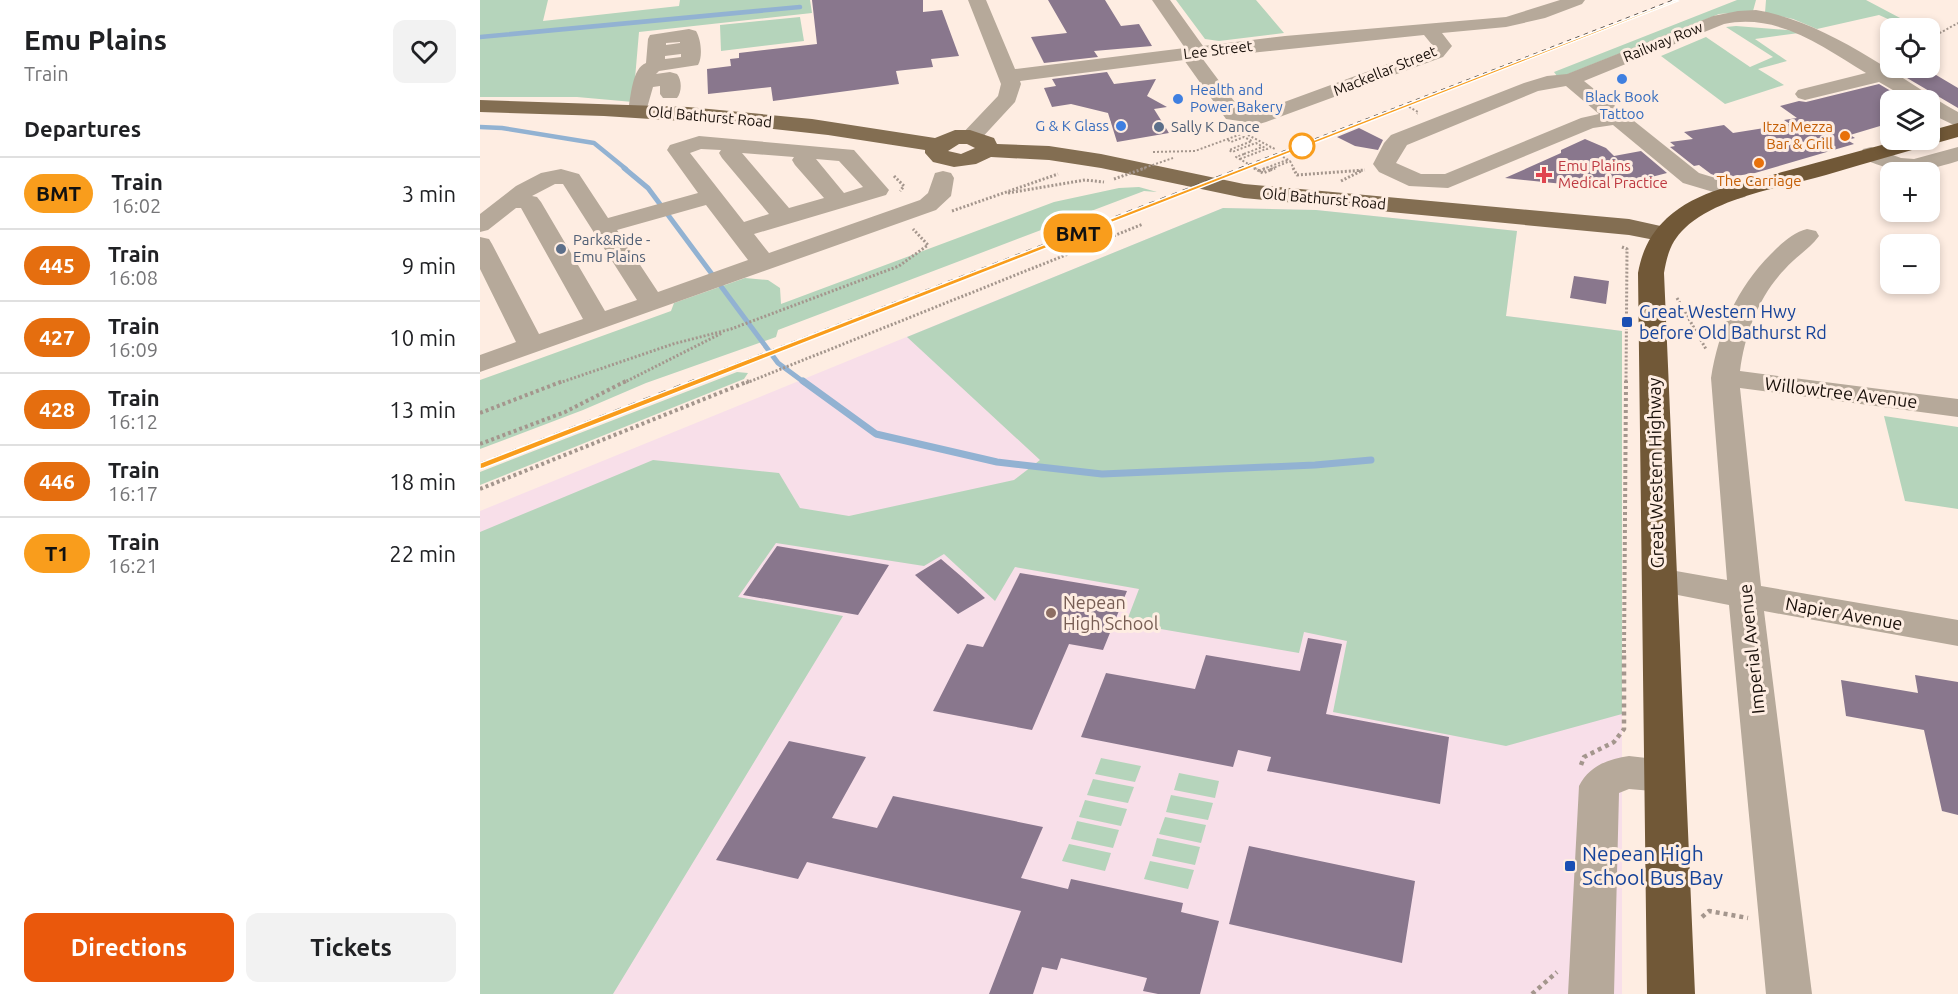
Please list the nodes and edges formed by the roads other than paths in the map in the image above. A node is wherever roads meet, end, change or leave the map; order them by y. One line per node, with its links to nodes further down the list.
1 (977, 0): 9 (street)
2 (1161, 0): 6 (street)
3 (1576, 0): 4 (street, Mackellar Street)
4 (1429, 29): 6 (street, Lee Street); 6 (street, Mackellar Street)
5 (690, 47): 7 (street)
6 (1193, 53): 9 (street, Lee Street)
7 (651, 66): 14 (street); 18 (street)
8 (1880, 73): 12 (street, Railway Row)
9 (1008, 76): 23 (street)
10 (1880, 76): 15 (street)
11 (1888, 78): 13 (street, Railway Row)
12 (1570, 80): 19 (street); 19 (street, Railway Row)
13 (1908, 90)
14 (670, 94)
15 (1805, 94)
16 (480, 106): 18 (main road, Old Bathurst Road)
17 (1940, 110): 20 (street)
18 (638, 111): 29 (main road, Old Bathurst Road)
19 (1617, 118): 31 (street)
20 (1958, 121)
21 (1958, 130): 22 (highway)
22 (1940, 135)
23 (978, 144): 29 (main road, Old Bathurst Road); 40 (main road, Old Bathurst Road)
24 (737, 145): 26 (street); 33 (street); 38 (street)
25 (1886, 150): 27 (highway, Great Western Highway)
26 (810, 152): 35 (street); 35 (street)
27 (1871, 154): 28 (street); 32 (highway, Great Western Highway)
28 (1948, 157): 30 (street)
29 (944, 161): 38 (street); 44 (street)
30 (1958, 170)
31 (1691, 178): 32 (street); 36 (street)
32 (1737, 192): 36 (highway, Great Western Highway)
33 (711, 196): 39 (street); 43 (street)
34 (513, 201): 37 (street); 39 (street); 46 (street)
35 (839, 201): 38 (street)
36 (1701, 206): 40 (highway, Great Western Highway)
37 (480, 225)
38 (786, 226): 43 (street); 44 (street)
39 (602, 227): 45 (street)
40 (1665, 234): 51 (highway, Great Western Highway)
41 (1807, 236): 49 (street, Imperial Avenue)
42 (480, 244): 47 (street)
43 (751, 248): 44 (street); 45 (street)
44 (809, 248)
45 (652, 303): 46 (street)
46 (598, 322): 47 (street)
47 (532, 346): 48 (street)
48 (480, 364)
49 (1717, 365): 50 (street, Willowtree Avenue); 52 (street, Imperial Avenue)
50 (1958, 408)
51 (1659, 580): 52 (street, Napier Avenue); 54 (highway, Great Western Highway)
52 (1746, 597): 53 (street, Napier Avenue); 57 (street, Imperial Avenue)
53 (1958, 633)
54 (1664, 776): 55 (street); 56 (highway, Great Western Highway)
55 (1591, 994)
56 (1671, 994)
57 (1789, 994)

